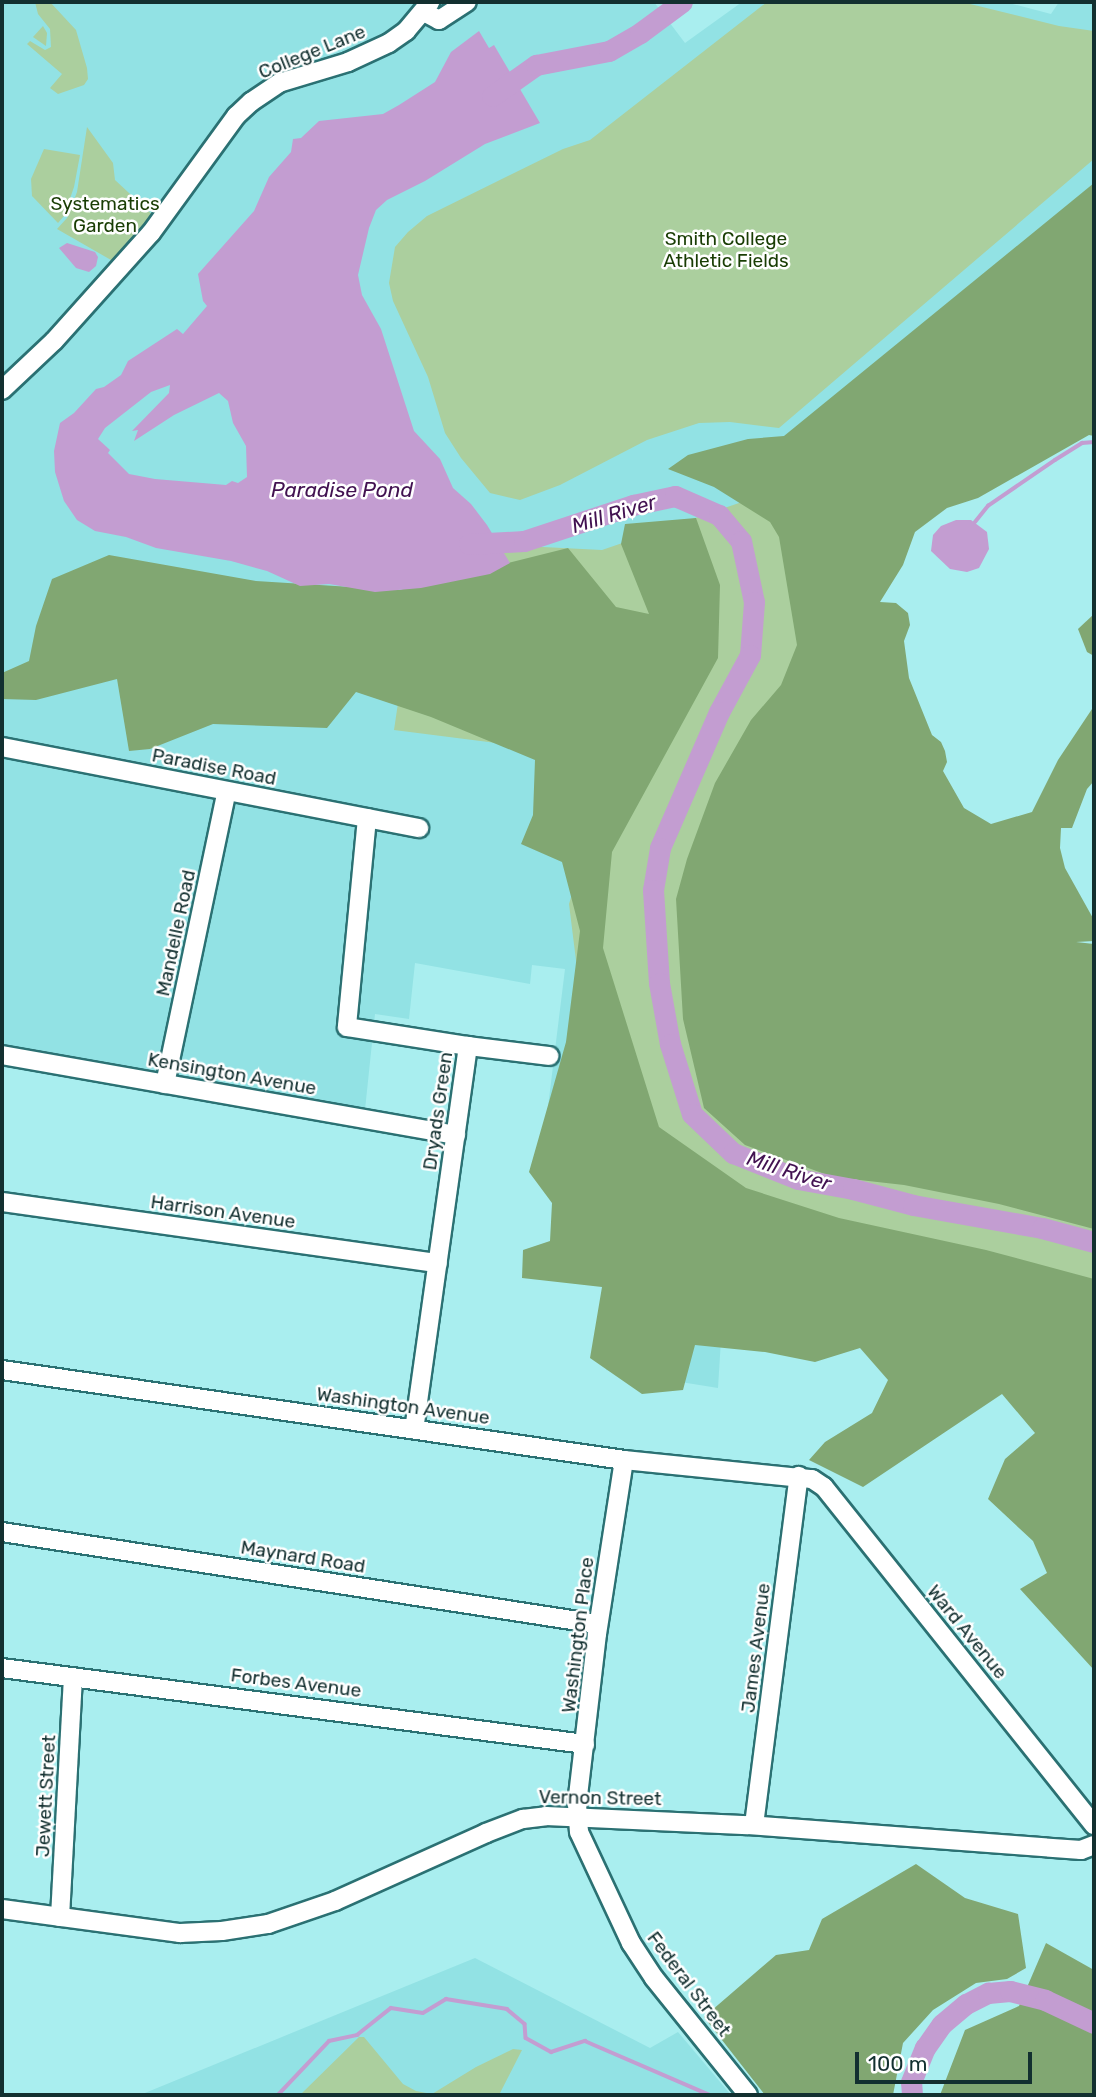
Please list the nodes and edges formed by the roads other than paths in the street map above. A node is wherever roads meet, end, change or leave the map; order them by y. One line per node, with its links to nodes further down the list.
1 (467, 2): 2 (street)
2 (427, 7): 3 (street, College Lane)
3 (2, 390)
4 (2, 747): 5 (street, Paradise Road)
5 (227, 791): 6 (street, Paradise Road); 11 (street, Mandelle Road)
6 (367, 818): 7 (street, Paradise Road); 8 (street, Dryads Green)
7 (419, 828)
8 (468, 1046): 10 (street); 12 (street, Dryads Green)
9 (2, 1055): 11 (street, Kensington Avenue)
10 (549, 1056)
11 (165, 1084): 12 (street, Kensington Avenue)
12 (456, 1135): 14 (street, Dryads Green)
13 (2, 1202): 14 (street, Harrison Avenue)
14 (438, 1263): 16 (street, Dryads Green)
15 (2, 1370): 16 (street, Washington Avenue)
16 (414, 1429): 17 (street, Washington Avenue)
17 (624, 1460): 18 (street, Washington Avenue); 20 (street, Washington Place)
18 (799, 1476): 25 (street, James Avenue); 26 (street, Ward Avenue)
19 (2, 1532): 20 (street, Maynard Road)
20 (598, 1624): 23 (street, Washington Place)
21 (2, 1668): 22 (street, Forbes Avenue)
22 (73, 1677): 23 (street, Forbes Avenue); 29 (street, Jewett Street)
23 (585, 1744): 24 (street, Washington Place)
24 (577, 1815): 25 (street, Vernon Street); 29 (street, Vernon Street); 30 (street, Federal Street)
25 (754, 1825): 27 (street, Vernon Street)
26 (1094, 1825)
27 (1094, 1845)
28 (2, 1909): 29 (street, Vernon Street)
29 (60, 1917)
30 (747, 2095)

